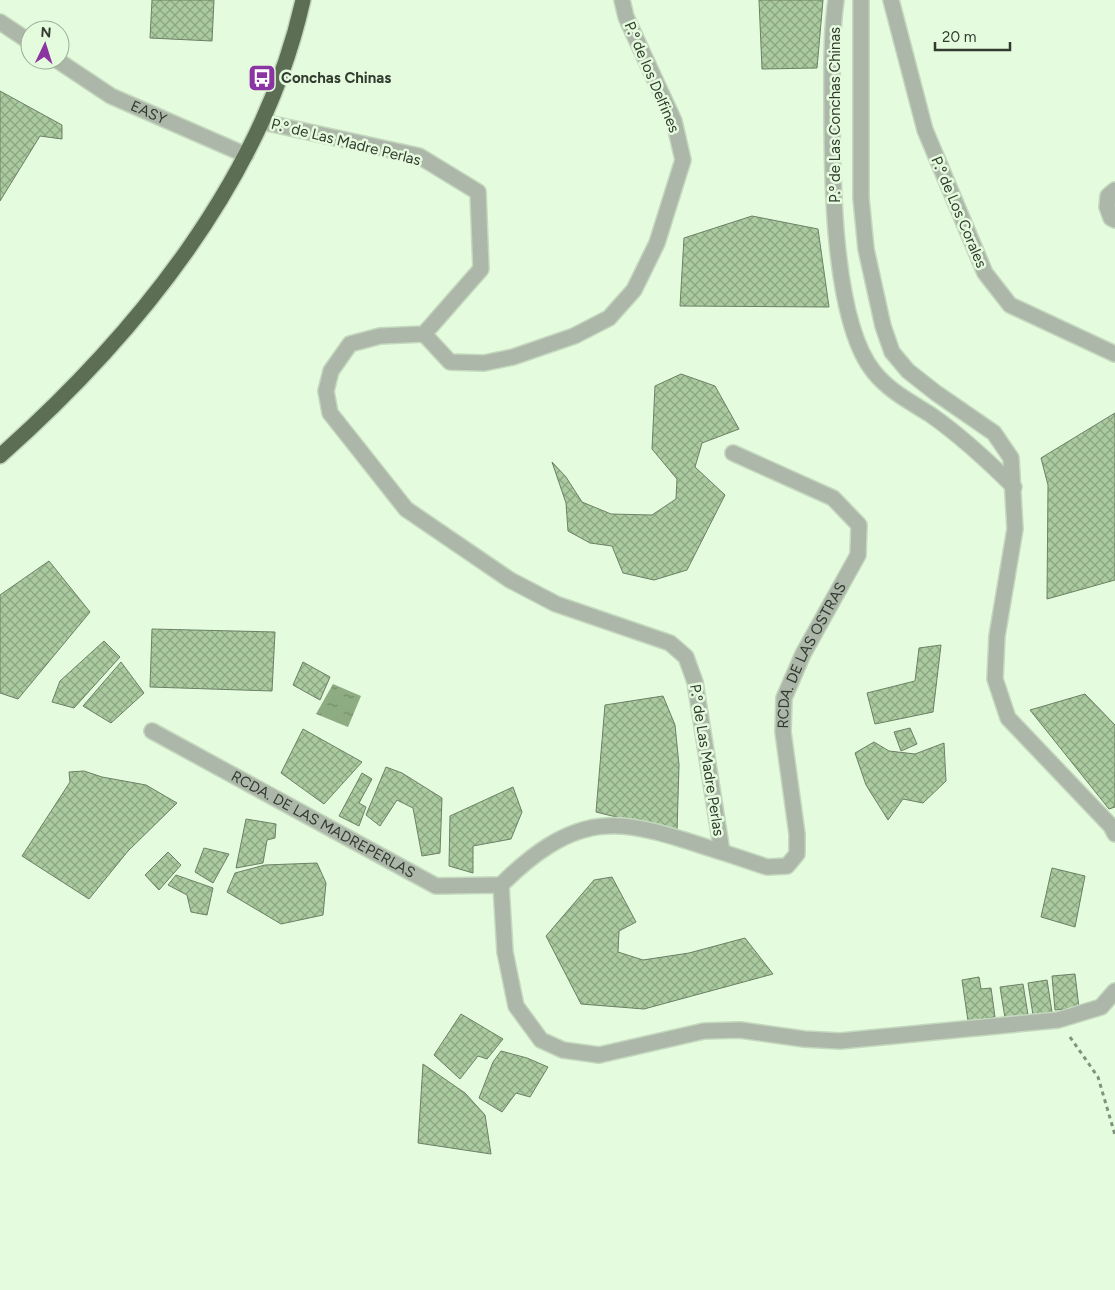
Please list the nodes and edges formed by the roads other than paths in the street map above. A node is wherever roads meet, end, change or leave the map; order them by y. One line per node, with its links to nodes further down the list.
1 (303, 0): 9 (highway)
2 (622, 0): 13 (street, P.º de los Delfines)
3 (836, 0): 17 (street, P.º de Las Conchas Chinas)
4 (861, 0): 17 (street, P.º de Las Conchas Chinas)
5 (892, 0): 14 (street, P.º de Los Corales)
6 (0, 22): 7 (street)
7 (20, 35)
8 (70, 69): 10 (street, EASY)
9 (263, 122): 10 (highway); 13 (street, P.º de Las Madre Perlas)
10 (246, 154): 16 (highway)
11 (1115, 190): 12 (street)
12 (1115, 220)
13 (424, 334): 20 (street, P.º de Las Madre Perlas)
14 (1115, 354)
15 (733, 454): 20 (street, RCDA. DE LAS OSTRAS)
16 (0, 456)
17 (1014, 487): 19 (street, P.º de Las Conchas Chinas)
18 (152, 731): 21 (street, RCDA. DE LAS MADREPERLAS)
19 (1115, 834)
20 (722, 852): 21 (street, P.º de Las Madre Perlas)
21 (501, 885): 22 (street)
22 (1115, 991)

